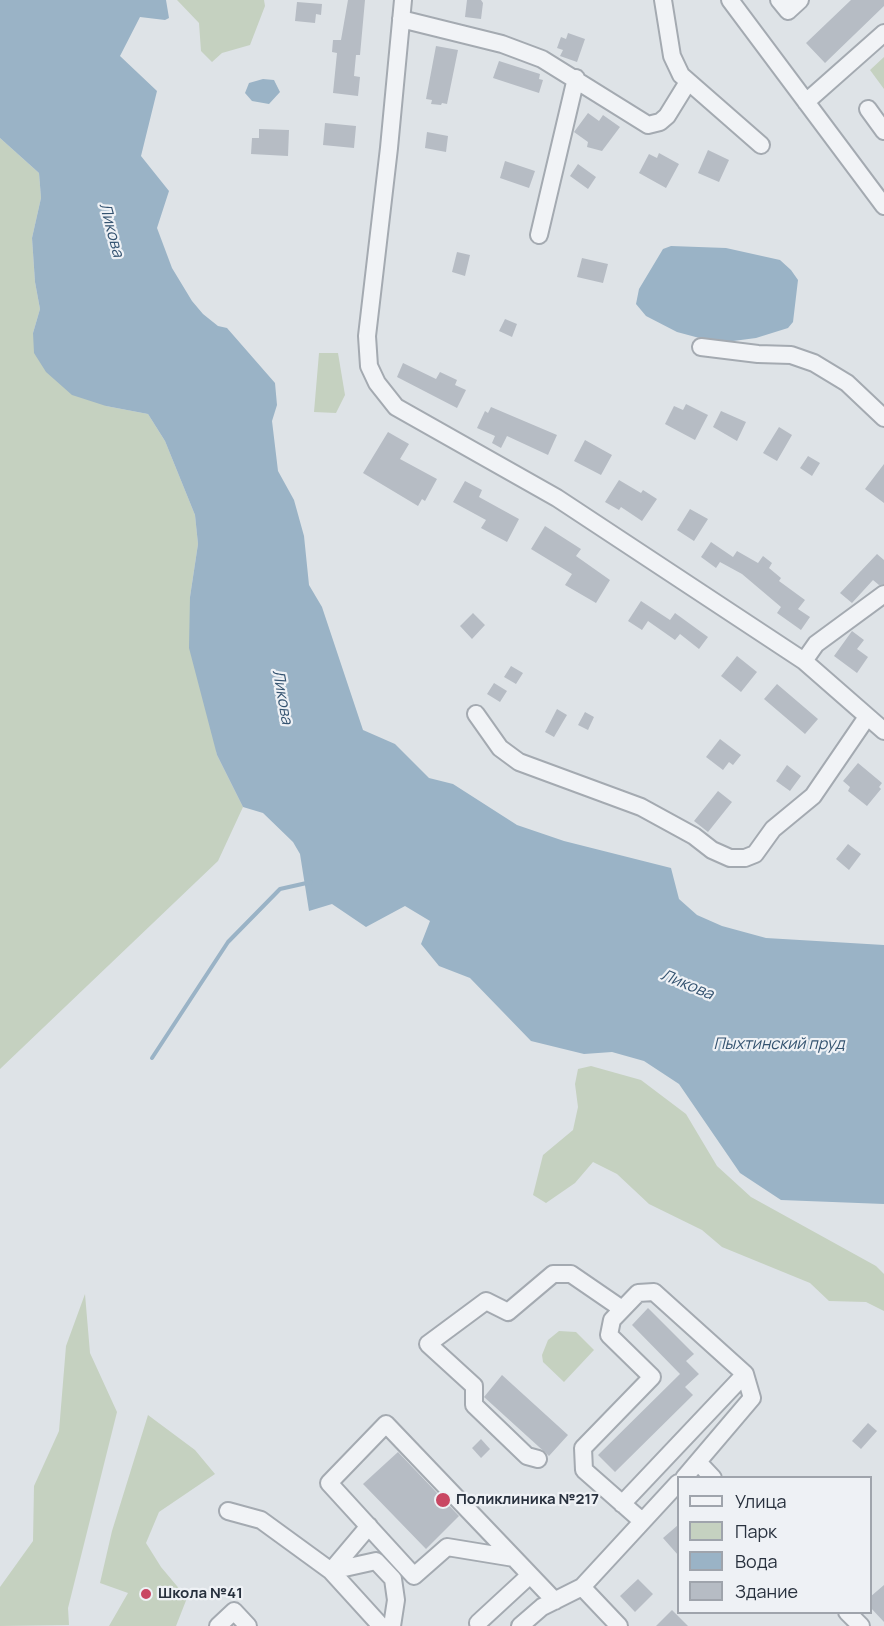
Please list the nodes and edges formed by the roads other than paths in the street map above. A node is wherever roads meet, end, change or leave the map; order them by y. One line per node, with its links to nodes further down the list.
1 (403, 0): 6 (street)
2 (663, 0): 9 (street)
3 (730, 0): 10 (street)
4 (779, 0): 5 (street)
5 (800, 0)
6 (402, 19): 8 (street); 19 (street)
7 (884, 33): 10 (street)
8 (576, 78): 9 (street); 15 (street)
9 (688, 82): 13 (street)
10 (806, 102): 14 (street)
11 (868, 109): 12 (street)
12 (884, 131)
13 (761, 145)
14 (882, 198)
15 (539, 235)
16 (701, 347): 17 (street)
17 (884, 418)
18 (884, 594): 19 (street)
19 (804, 661): 21 (street)
20 (476, 714): 21 (street)
21 (867, 717): 22 (street)
22 (884, 731)
23 (622, 1309): 24 (street); 25 (street); 30 (street)
24 (745, 1374): 26 (street); 30 (street)
25 (538, 1459)
26 (698, 1462): 27 (street); 28 (street)
27 (686, 1476)
28 (711, 1476)
29 (677, 1484): 32 (street)
30 (622, 1504): 32 (street)
31 (228, 1511): 35 (street)
32 (642, 1521): 37 (street)
33 (369, 1526): 34 (street); 34 (street); 35 (street)
34 (514, 1558): 36 (street)
35 (331, 1571): 43 (street); 44 (street)
36 (530, 1575): 38 (street); 40 (street)
37 (582, 1587): 38 (street); 46 (street)
38 (555, 1601): 45 (street)
39 (850, 1614): 47 (street)
40 (478, 1623)
41 (218, 1626): 42 (street)
42 (249, 1626)
43 (381, 1626)
44 (392, 1626)
45 (519, 1626)
46 (619, 1626)
47 (861, 1626)

